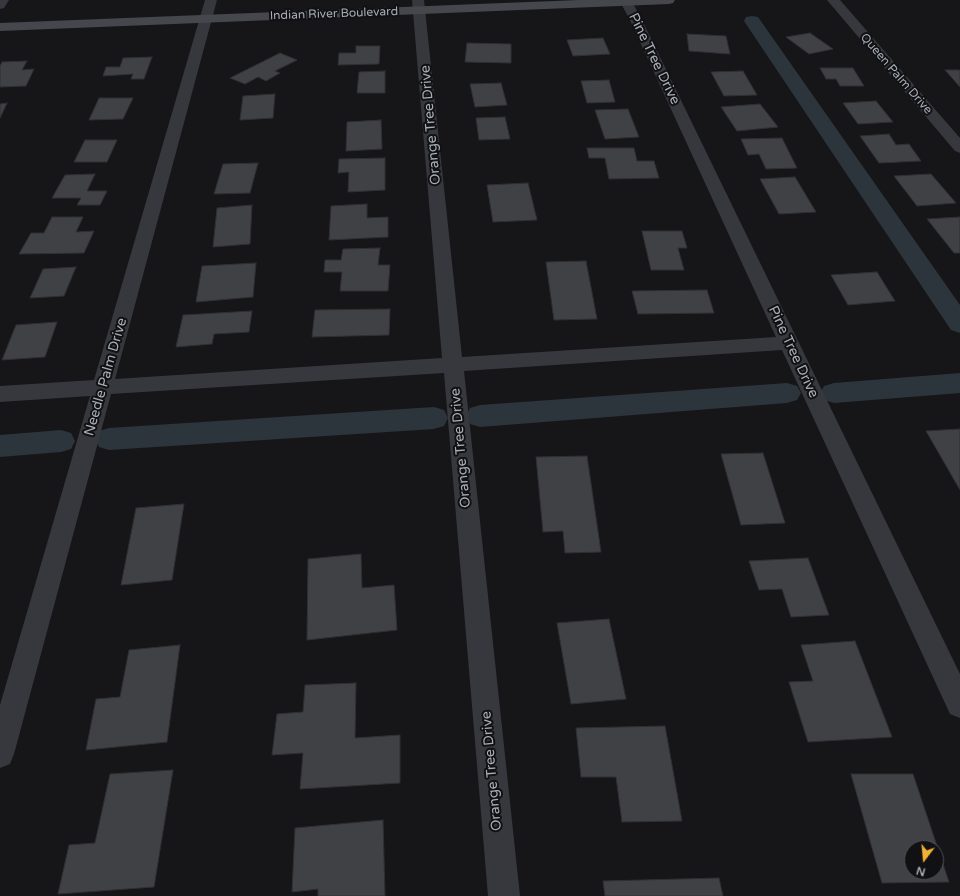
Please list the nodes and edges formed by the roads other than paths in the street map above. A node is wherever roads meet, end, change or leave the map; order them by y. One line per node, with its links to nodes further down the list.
1 (3, 0): 5 (street)
2 (669, 0): 4 (main road, Indian River Boulevard)
3 (833, 0): 9 (street, Queen Palm Drive)
4 (625, 1): 6 (main road, Indian River Boulevard); 10 (street, Pine Tree Drive)
5 (0, 5)
6 (419, 5): 7 (main road, Indian River Boulevard); 11 (street, Orange Tree Drive)
7 (208, 9): 8 (main road, Indian River Boulevard); 12 (street, Needle Palm Drive)
8 (0, 27)
9 (960, 148)
10 (789, 342): 11 (street); 14 (street, Pine Tree Drive)
11 (454, 364): 12 (street); 16 (street, Orange Tree Drive)
12 (103, 388): 13 (street); 15 (street, Needle Palm Drive)
13 (0, 394)
14 (960, 704)
15 (0, 754)
16 (504, 896)

